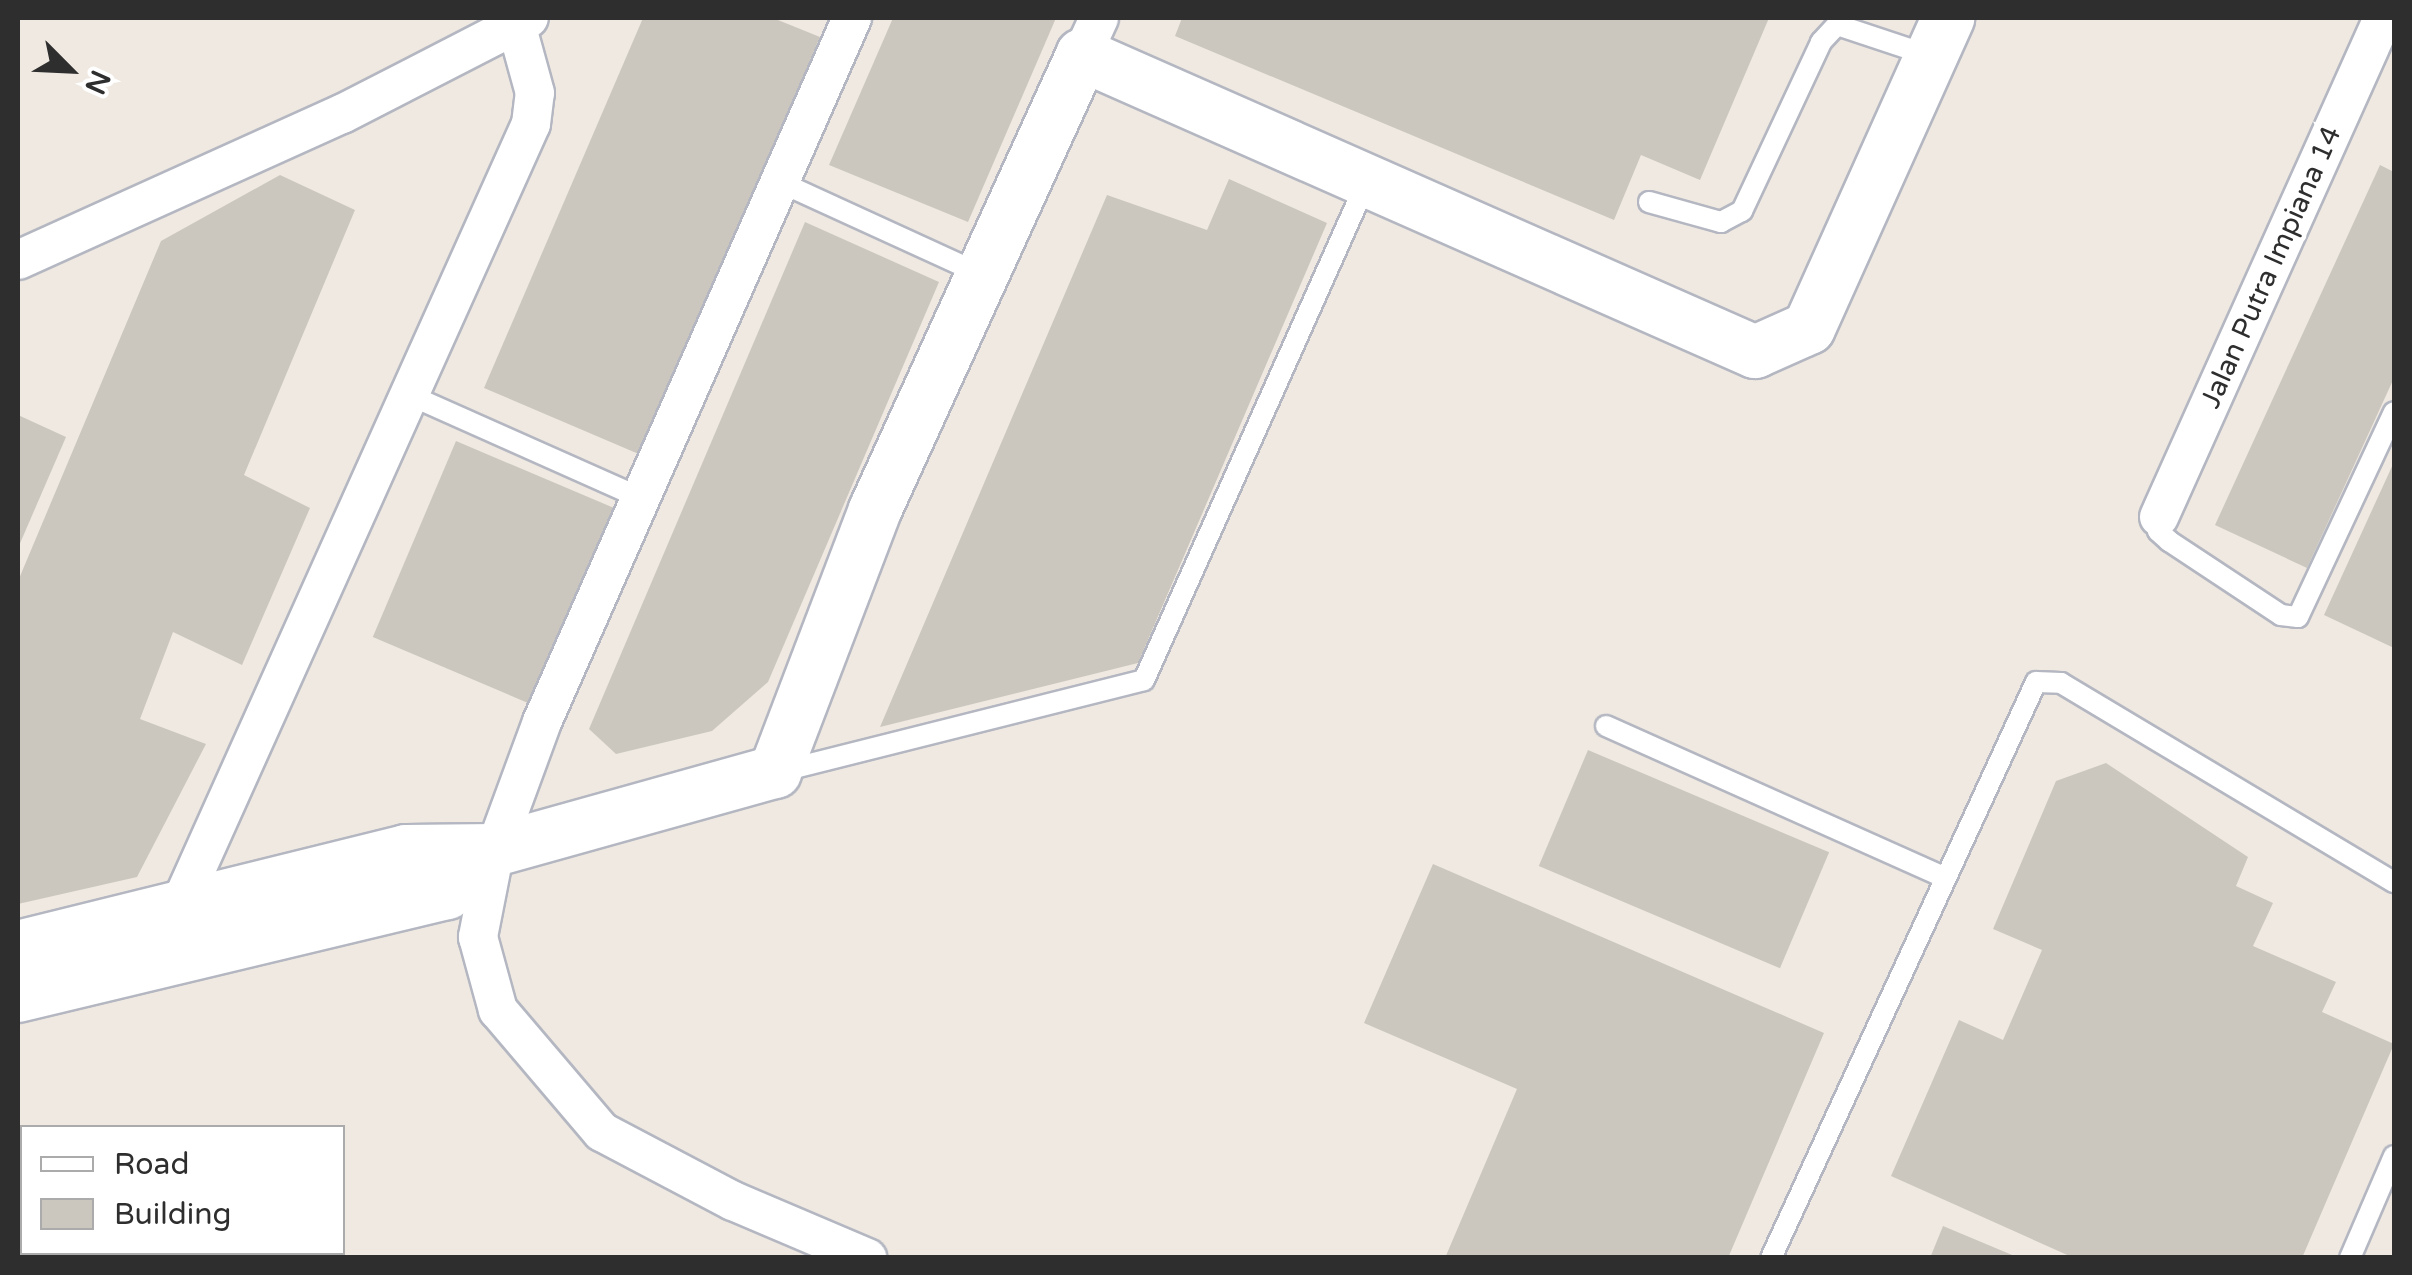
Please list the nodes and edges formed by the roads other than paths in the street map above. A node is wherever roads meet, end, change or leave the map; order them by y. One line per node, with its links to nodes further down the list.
1 (852, 18): 7 (street)
2 (2383, 18): 14 (street, Jalan Putra Impiana 14)
3 (522, 21): 9 (street); 11 (street)
4 (1091, 36): 6 (street); 10 (street)
5 (1940, 37): 6 (street); 8 (lane)
6 (1367, 180): 16 (lane)
7 (782, 184): 10 (lane); 13 (street)
8 (1648, 202)
9 (18, 260)
10 (979, 273): 16 (street)
11 (405, 393): 13 (lane); 20 (street)
12 (2394, 412): 14 (lane)
13 (642, 498): 17 (street)
14 (2159, 517)
15 (1606, 726): 18 (lane)
16 (775, 772): 17 (street)
17 (496, 850): 20 (street); 22 (street); 24 (street)
18 (1944, 876): 19 (lane); 25 (lane)
19 (2394, 882)
20 (180, 903): 21 (street)
21 (18, 947)
22 (18, 996)
23 (2394, 1156): 26 (lane)
24 (866, 1258)
25 (1771, 1258)
26 (2350, 1258)

